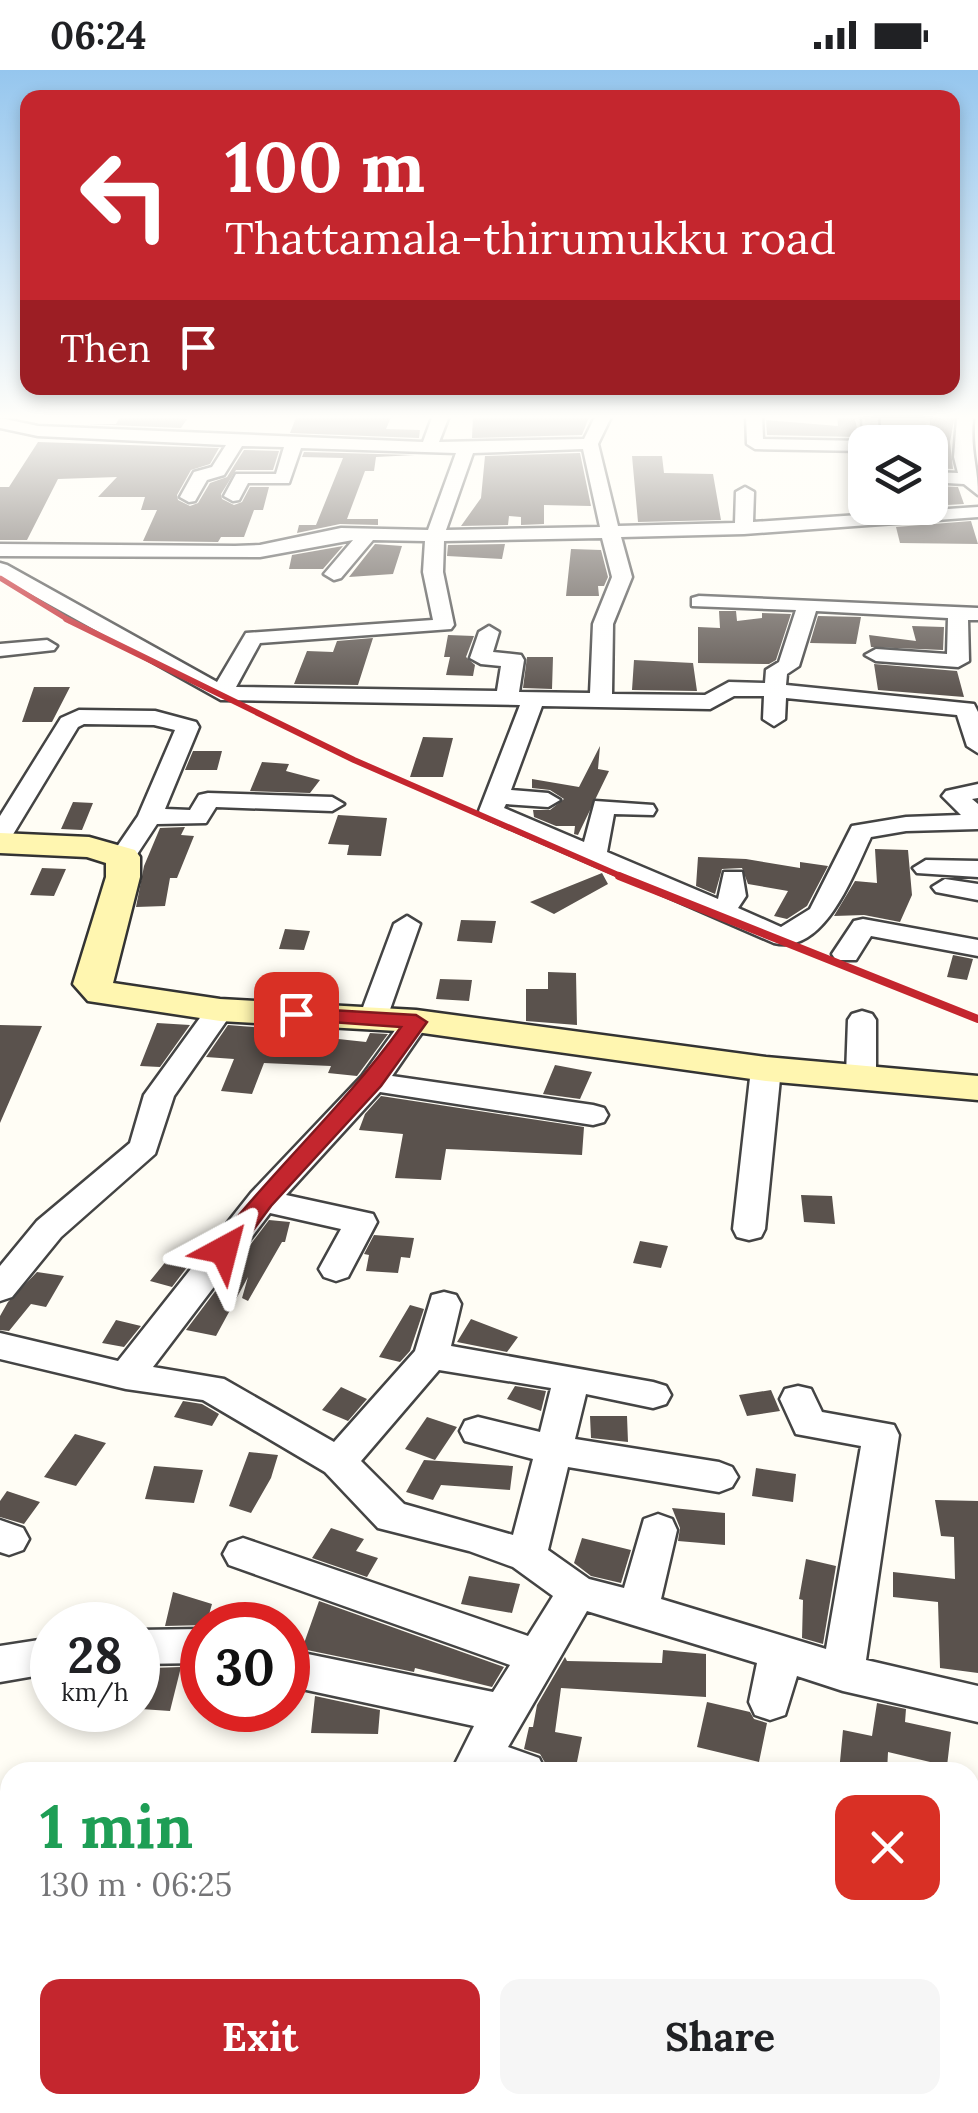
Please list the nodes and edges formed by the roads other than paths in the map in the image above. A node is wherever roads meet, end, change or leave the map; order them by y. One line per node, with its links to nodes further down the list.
1 (444, 510): 7 (street)
2 (605, 510): 6 (street)
3 (744, 510): 5 (street)
4 (978, 512): 5 (street)
5 (744, 528): 6 (street)
6 (610, 532): 7 (street); 22 (street)
7 (435, 534): 8 (street); 20 (street)
8 (366, 536): 9 (street); 11 (street)
9 (0, 550)
10 (0, 569): 20 (street)
11 (334, 574)
12 (699, 602): 13 (street)
13 (808, 604): 14 (street); 19 (street)
14 (968, 613): 18 (street)
15 (489, 632): 21 (street)
16 (48, 646): 17 (street)
17 (0, 650)
18 (876, 655)
19 (775, 690): 22 (street); 23 (street); 24 (street)
20 (221, 693): 21 (street)
21 (520, 700): 22 (street); 26 (street)
22 (601, 700)
23 (774, 718)
24 (978, 746)
25 (978, 790): 31 (street)
26 (496, 796): 27 (street); 33 (street)
27 (548, 800)
28 (332, 804): 30 (street)
29 (644, 810): 33 (street)
30 (150, 816): 32 (street); 34 (street)
31 (978, 820): 38 (street)
32 (0, 840): 34 (street)
33 (593, 856): 38 (street)
34 (122, 857): 42 (street)
35 (978, 869): 37 (street)
36 (734, 877): 38 (street)
37 (978, 892)
38 (721, 913)
39 (407, 924): 43 (street)
40 (978, 948): 41 (street)
41 (846, 954)
42 (220, 1010): 43 (street); 54 (street)
43 (373, 1018): 45 (street)
44 (862, 1020): 47 (street)
45 (416, 1022): 46 (street); 48 (street)
46 (766, 1069): 47 (street); 52 (street)
47 (860, 1074): 49 (street)
48 (374, 1082): 50 (street); 51 (street)
49 (978, 1088)
50 (593, 1115)
51 (262, 1201): 53 (street); 58 (street)
52 (749, 1229)
53 (336, 1269)
54 (0, 1289)
55 (444, 1304): 57 (street)
56 (0, 1346): 58 (street)
57 (431, 1356): 59 (street); 64 (street)
58 (126, 1376): 64 (street)
59 (572, 1378): 60 (street); 63 (street)
60 (653, 1395)
61 (798, 1400): 76 (street)
62 (478, 1431): 63 (street)
63 (554, 1450): 65 (street); 68 (street)
64 (338, 1462): 68 (street)
65 (718, 1477)
66 (658, 1530): 70 (street)
67 (243, 1554): 72 (street)
68 (527, 1556): 69 (street)
69 (577, 1592): 70 (street); 72 (street)
70 (638, 1608): 71 (street)
71 (780, 1654): 76 (street); 77 (street)
72 (538, 1658): 79 (street)
73 (30, 1659): 74 (street)
74 (0, 1664)
75 (310, 1673): 79 (street)
76 (843, 1673): 78 (street)
77 (770, 1702)
78 (978, 1704)
79 (503, 1713): 80 (street)
80 (479, 1762)

